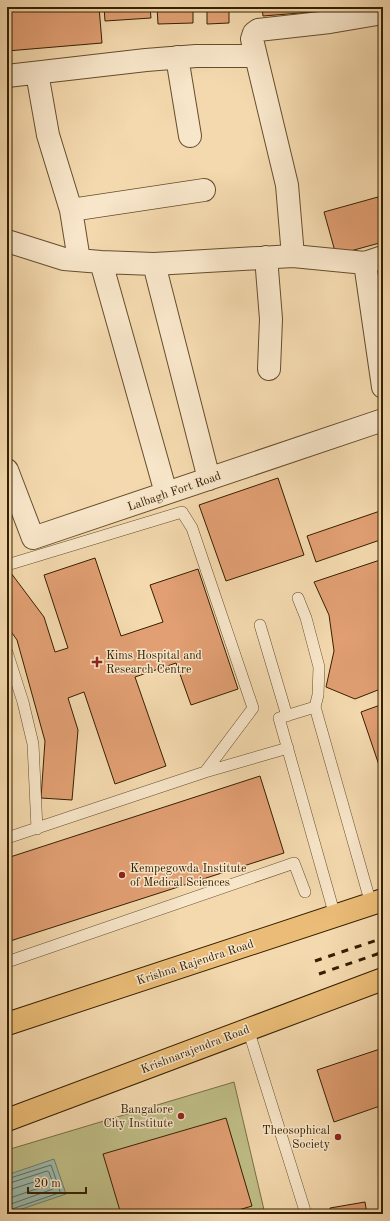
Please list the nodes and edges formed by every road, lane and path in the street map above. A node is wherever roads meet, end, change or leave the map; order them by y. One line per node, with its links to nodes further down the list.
1 (383, 13): 2 (street)
2 (329, 14): 3 (street)
3 (256, 56): 4 (street); 11 (street)
4 (178, 58): 5 (street); 7 (street)
5 (37, 73): 6 (street); 9 (street)
6 (7, 76)
7 (190, 136)
8 (204, 190): 9 (street)
9 (71, 210): 13 (street)
10 (7, 241): 13 (street)
11 (292, 256): 12 (street); 14 (street)
12 (266, 258): 16 (street); 17 (street)
13 (79, 260): 15 (street)
14 (374, 260): 18 (street)
15 (101, 262): 16 (street); 22 (street)
16 (154, 264): 21 (street)
17 (269, 369)
18 (383, 387)
19 (383, 420): 21 (street, Lalbagh Fort Road)
20 (7, 470): 22 (street, Lalbagh Fort Road)
21 (209, 479): 22 (street, Lalbagh Fort Road)
22 (166, 494)
23 (7, 565): 30 (lane)
24 (298, 598): 27 (lane)
25 (260, 626): 28 (lane)
26 (7, 652): 31 (lane)
27 (315, 707): 28 (lane); 34 (lane)
28 (287, 716): 29 (lane)
29 (288, 748): 30 (lane); 35 (lane)
30 (205, 772): 31 (lane)
31 (36, 829): 32 (lane)
32 (7, 838)
33 (305, 892): 36 (lane)
34 (377, 902): 35 (main road, Krishna Rajendra Road)
35 (335, 916): 38 (main road, Krishna Rajendra Road)
36 (7, 962)
37 (383, 979): 39 (main road, Krishnarajendra Road)
38 (7, 1024)
39 (248, 1029): 40 (main road, Krishnarajendra Road); 41 (lane)
40 (7, 1120)
41 (306, 1214)

